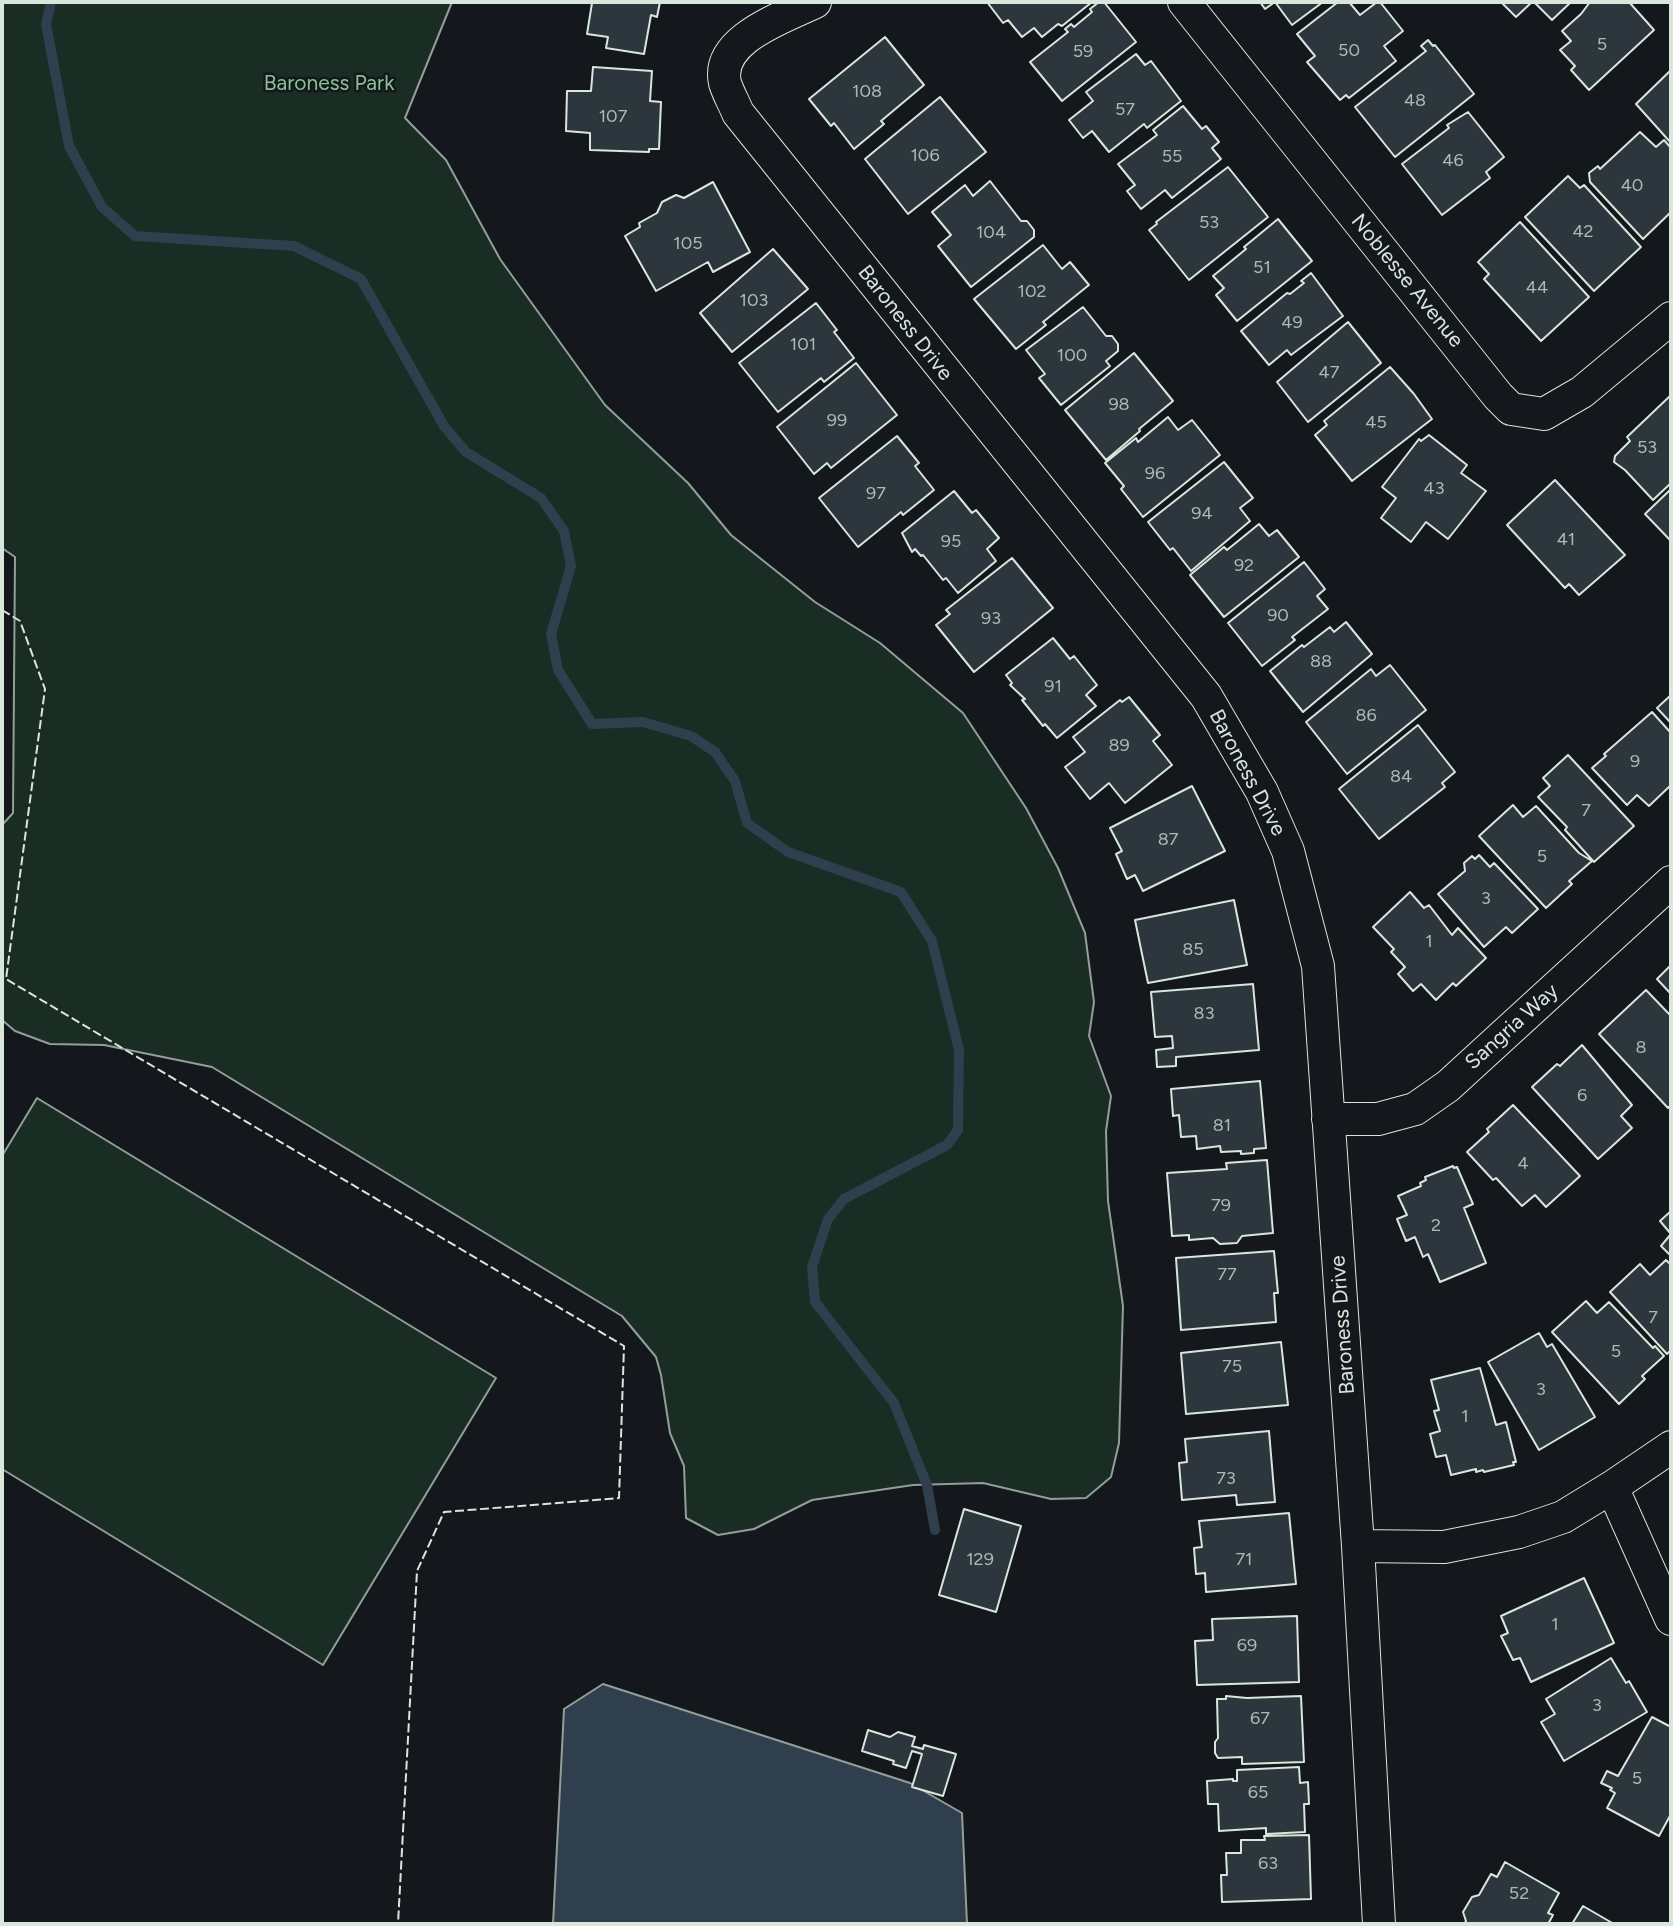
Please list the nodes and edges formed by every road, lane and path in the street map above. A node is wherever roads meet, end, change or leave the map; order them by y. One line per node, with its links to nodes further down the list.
1 (815, 2): 5 (street, Baroness Drive)
2 (1184, 2): 3 (street, Noblesse Avenue)
3 (1671, 318)
4 (1671, 882): 5 (street, Sangria Way)
5 (1328, 1119): 8 (street, Baroness Drive)
6 (1671, 1447): 7 (street)
7 (1612, 1487): 8 (street); 9 (street)
8 (1358, 1546): 10 (street, Baroness Drive)
9 (1671, 1619)
10 (1379, 1924)

